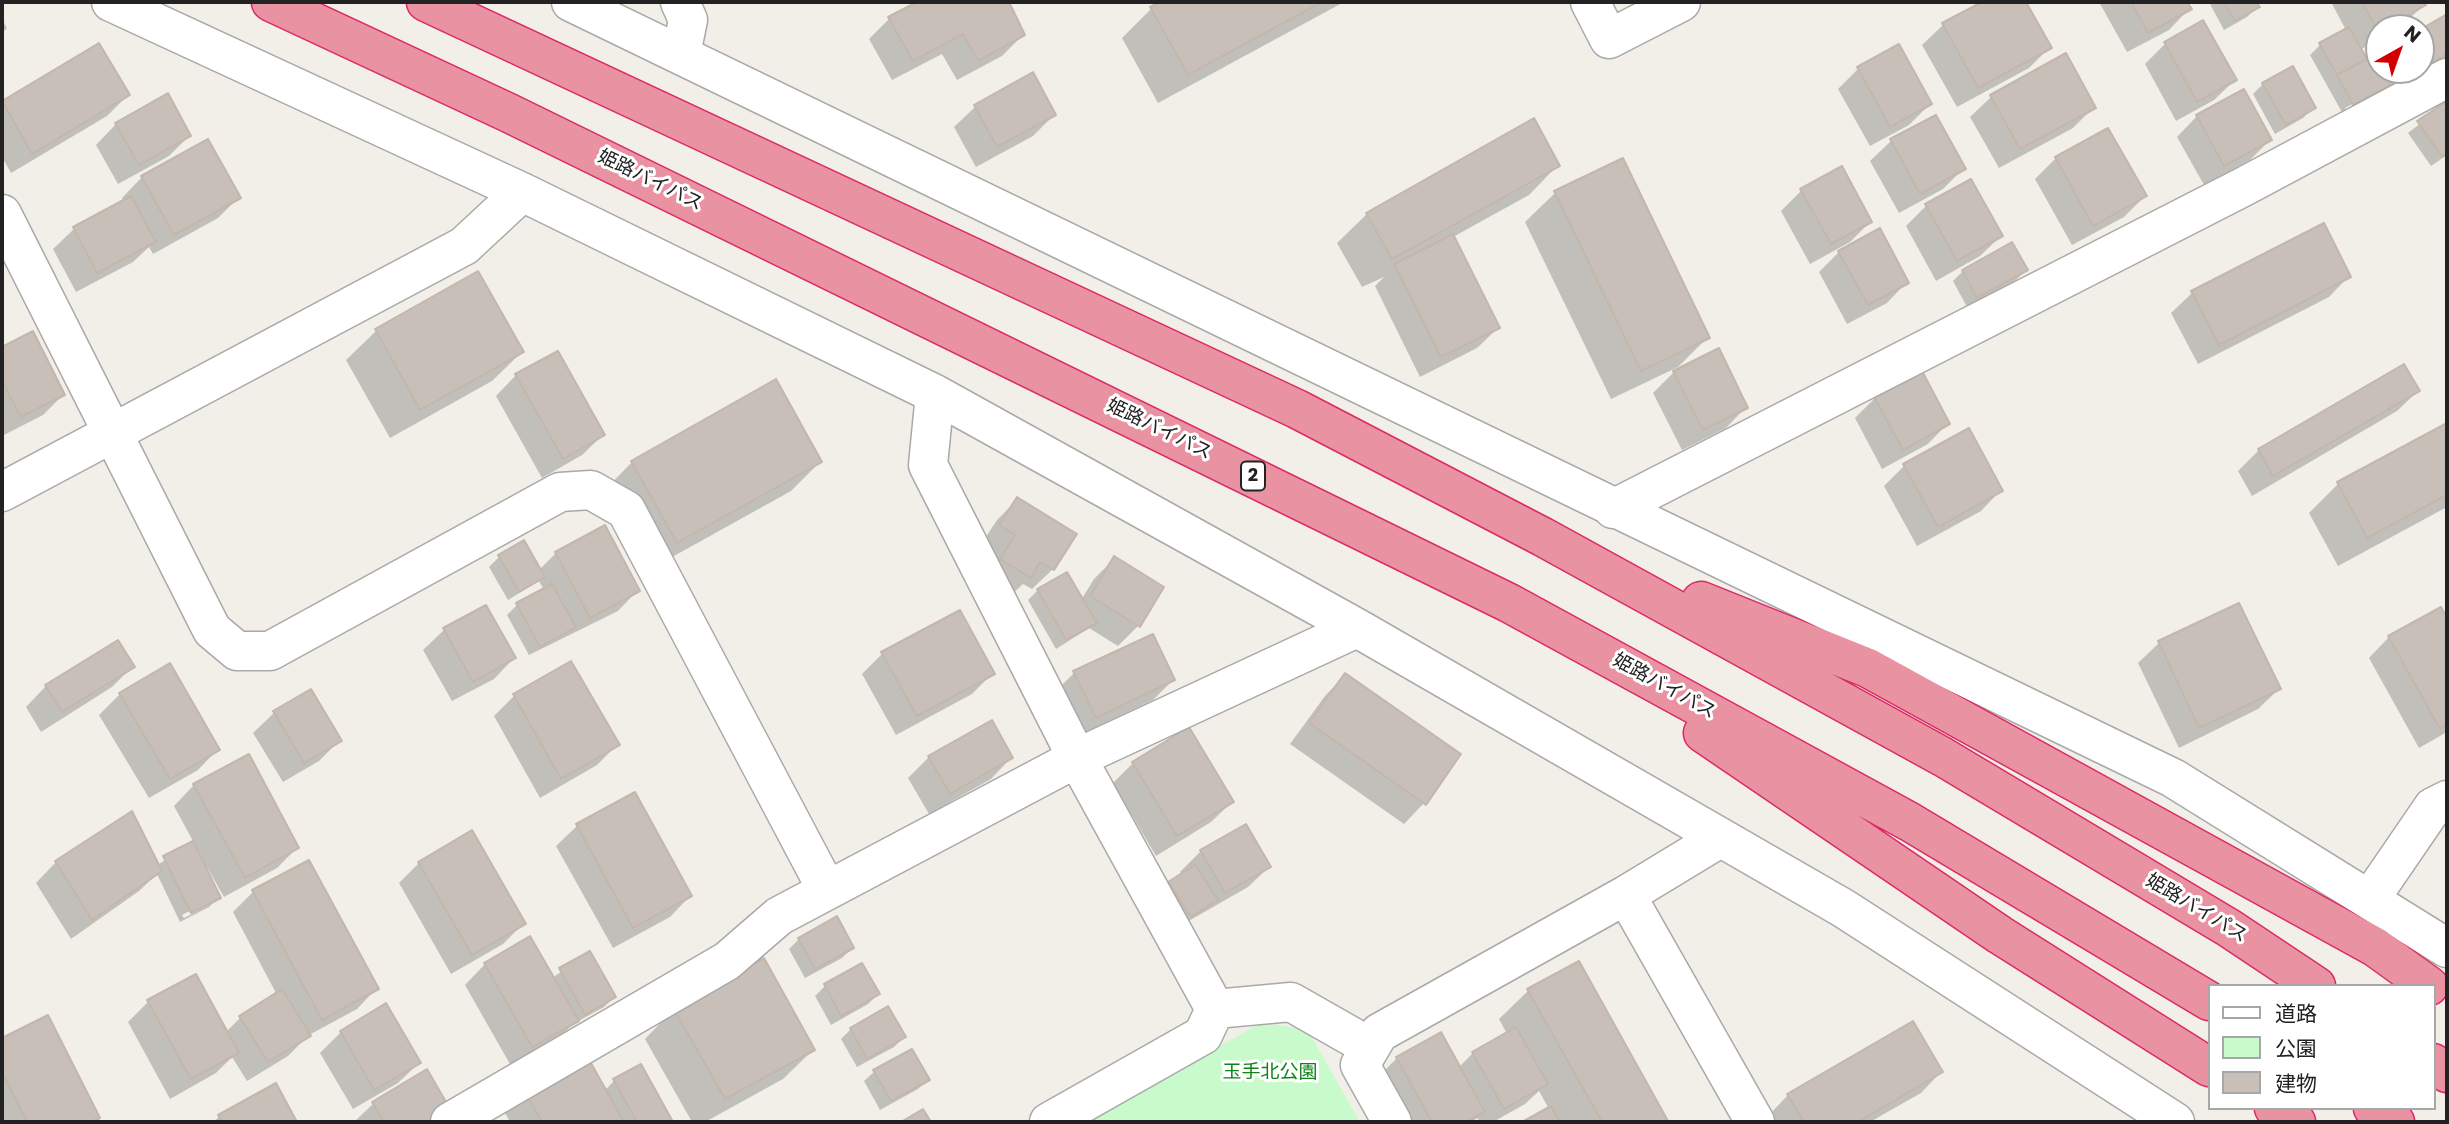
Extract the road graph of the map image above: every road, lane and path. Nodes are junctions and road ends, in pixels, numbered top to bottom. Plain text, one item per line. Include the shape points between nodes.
1 (111, 2) edge
2 (271, 2) edge
3 (426, 2) edge
4 (571, 2) edge
5 (680, 2) edge
6 (1590, 2) edge
7 (1681, 2) edge
8 (681, 54) junction
9 (2447, 78) edge
10 (522, 192) junction
11 (2, 214) edge
12 (935, 394) junction
13 (111, 434) junction
14 (2, 492) edge
15 (1613, 509) junction
16 (1543, 537) junction
17 (1510, 603) junction
18 (1357, 628) junction
19 (1077, 758) junction
20 (2447, 800) edge
21 (1720, 838) junction
22 (827, 890) junction
23 (1626, 895) junction
24 (2370, 899) junction
25 (2447, 947) edge
26 (2313, 984) edge
27 (2427, 984) edge
28 (2208, 1000) edge
29 (1215, 1009) junction
30 (1370, 1047) junction
31 (2208, 1066) edge
32 (2277, 1110) edge
33 (2376, 1110) edge
34 (450, 1122) edge
35 (1049, 1122) edge
36 (1392, 1122) edge
37 (1755, 1122) edge
38 (2175, 1122) edge
39 (2296, 1122) edge
40 (2395, 1122) edge

1 - 10 street
2 - 17 highway, 姫路バイパス / 2 via 522,119
3 - 16 highway, 姫路バイパス via 1297,409
4 - 8 street
5 - 8 street via 688,20
6 - 7 street via 1609,39
8 - 15 street
9 - 15 street
10 - 12 street
10 - 13 street via 464,246
11 - 13 street
12 - 18 street
12 - 19 street via 928,465
13 - 14 street
13 - 22 street via 212,630 237,651 270,651 560,492 591,489 626,510
15 - 24 street via 2173,778
16 - 26 highway, 姫路バイパス via 1943,757 2229,928
16 - 27 highway via 1868,668 2375,947
17 - 28 highway, 姫路バイパス / 2 via 1910,822
17 - 31 highway via 2000,935
18 - 19 street
18 - 21 street
19 - 22 street
19 - 29 street
20 - 24 street via 2433,807
21 - 23 street
21 - 38 street via 1843,908
22 - 34 street via 779,916 727,961
23 - 30 street via 1378,1033
23 - 37 street
24 - 25 street
29 - 30 street via 1291,1002
29 - 35 street via 1203,1035
30 - 36 street via 1360,1065
32 - 39 highway
33 - 40 highway

